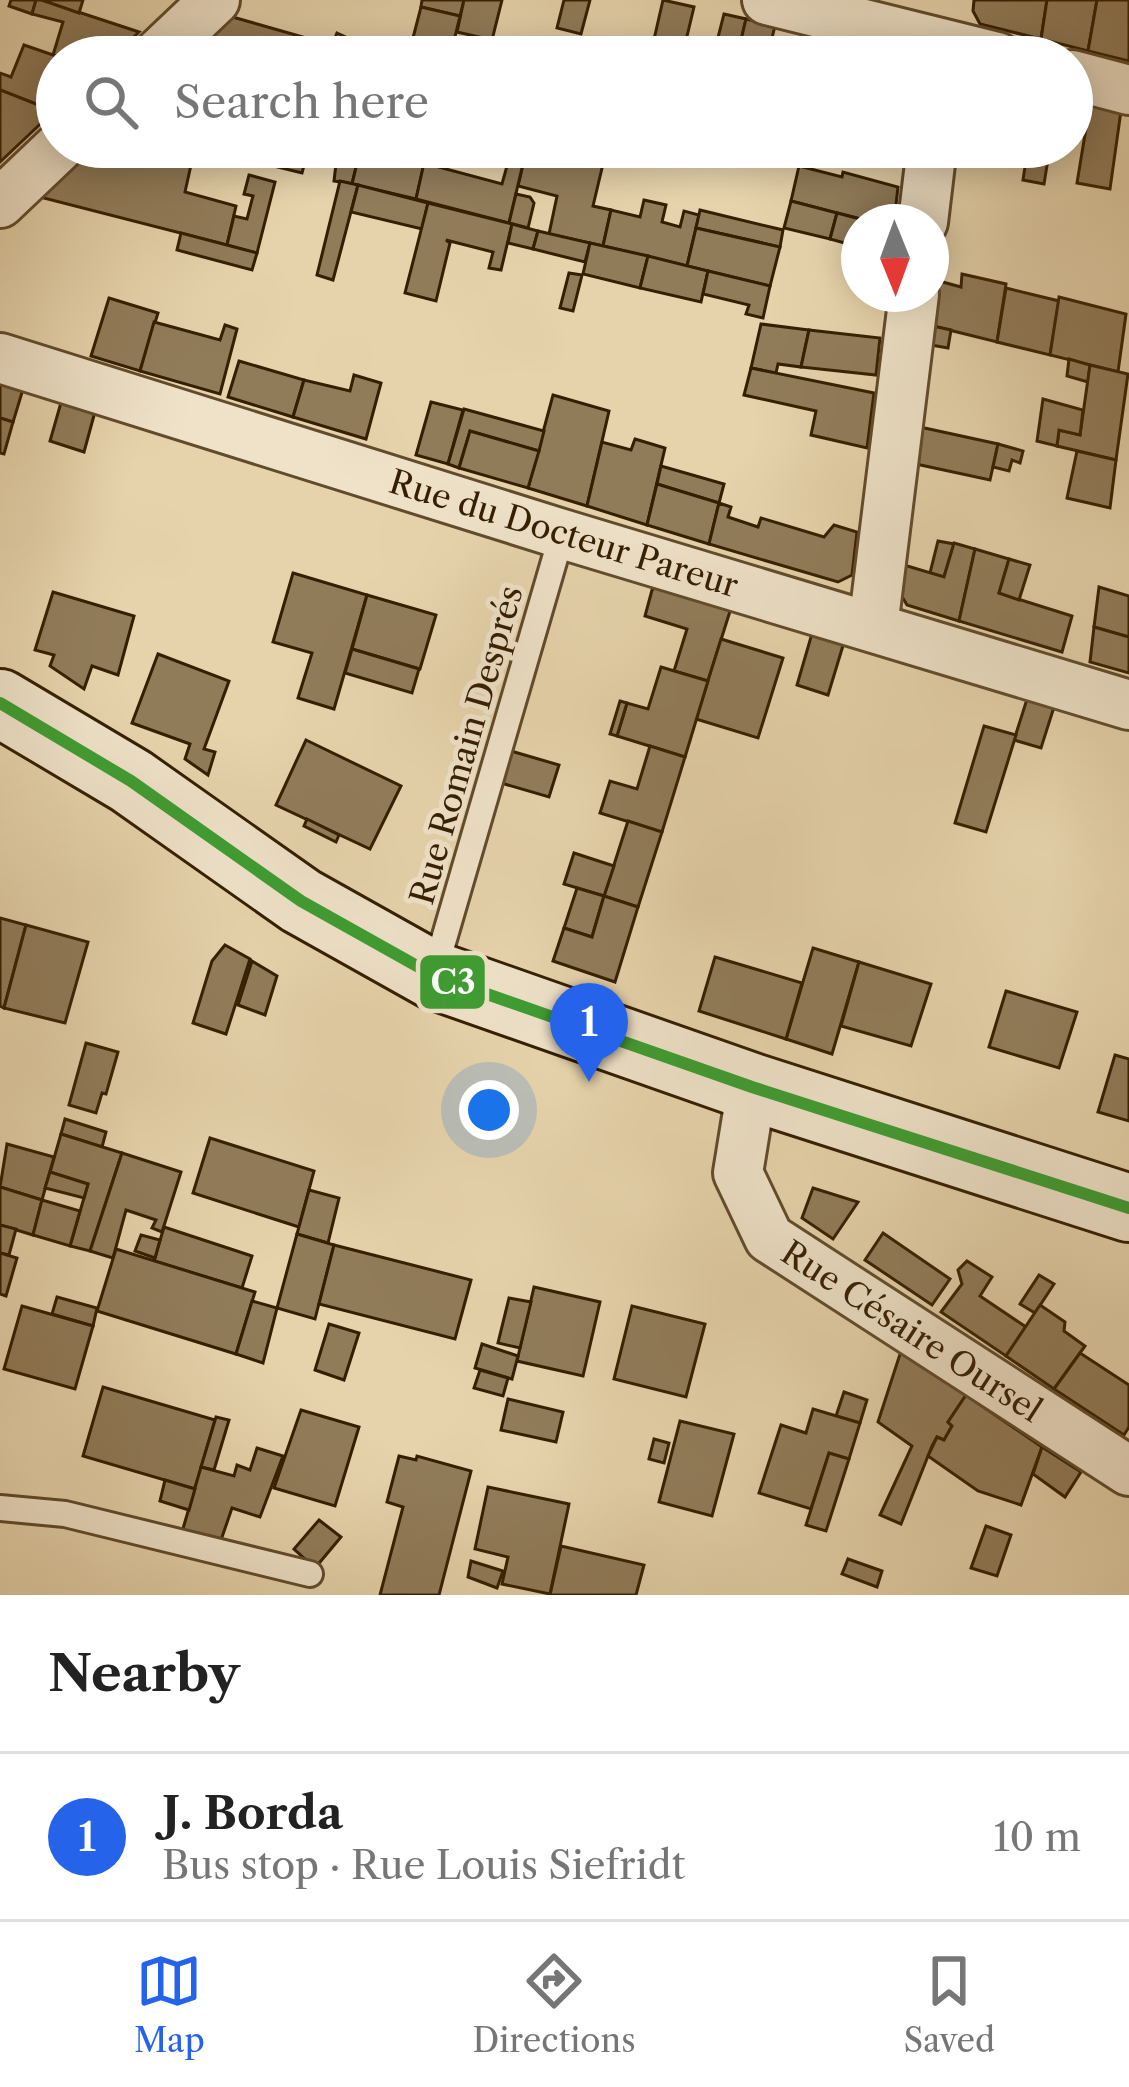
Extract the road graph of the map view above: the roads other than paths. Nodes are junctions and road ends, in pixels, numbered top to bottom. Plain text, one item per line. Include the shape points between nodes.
1 (215, 0) edge
2 (767, 0) edge
3 (946, 34) edge
4 (177, 36) edge
5 (1093, 81) edge
6 (1129, 90) edge
7 (37, 168) edge
8 (929, 168) edge
9 (0, 203) edge
10 (925, 204) edge
11 (912, 312) edge
12 (0, 358) edge
13 (562, 534) junction
14 (874, 627) junction
15 (0, 703) edge
16 (1129, 705) edge
17 (433, 975) junction
18 (752, 1087) junction
19 (1129, 1208) edge
20 (1129, 1472) edge
21 (0, 1508) edge
22 (310, 1574) dead end

1 - 4 street
2 - 3 street
5 - 6 street
7 - 9 street
8 - 10 street
11 - 14 street
12 - 13 street, Rue du Docteur Pareur
13 - 14 street, Rue du Docteur Pareur
13 - 17 lane, Rue Romain Després
14 - 16 street, Rue du Docteur Pareur
15 - 17 street via 131,781 301,901
17 - 18 street
18 - 19 street
18 - 20 street, Rue Césaire Oursel via 738,1173 770,1238
21 - 22 lane via 65,1514

